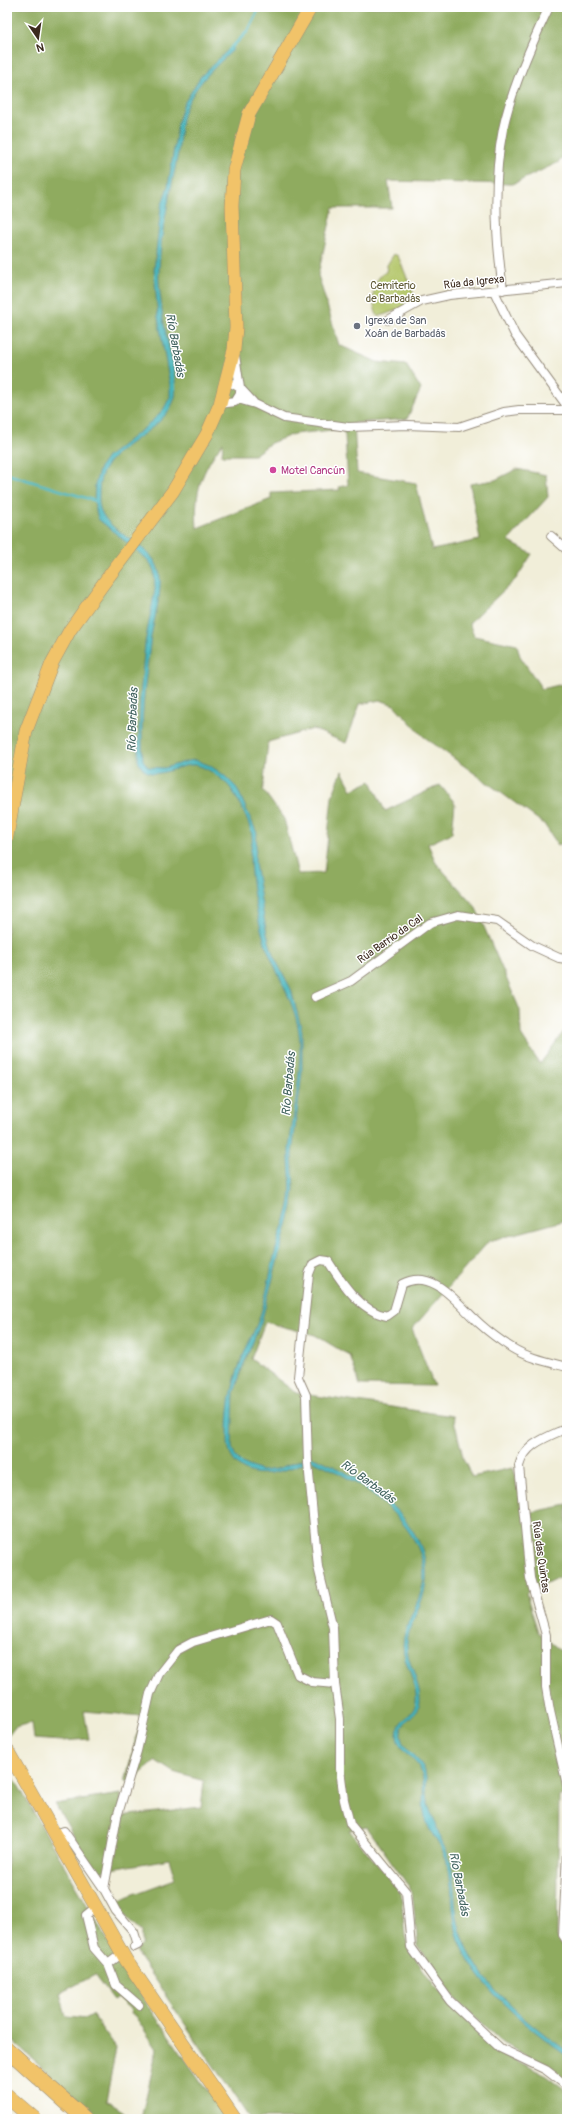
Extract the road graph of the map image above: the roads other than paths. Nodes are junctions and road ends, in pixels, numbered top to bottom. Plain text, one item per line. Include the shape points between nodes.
1 (311, 7) edge
2 (549, 7) edge
3 (567, 283) edge
4 (503, 290) junction
5 (494, 291) junction
6 (388, 320) dead end
7 (234, 350) junction
8 (226, 380) junction
9 (240, 388) junction
10 (238, 399) junction
11 (220, 404) junction
12 (255, 404) junction
13 (567, 406) edge
14 (567, 410) edge
15 (551, 536) dead end
16 (567, 550) edge
17 (7, 836) edge
18 (567, 959) edge
19 (315, 997) dead end
20 (567, 1367) edge
21 (567, 1428) edge
22 (335, 1684) junction
23 (7, 1750) edge
24 (567, 1785) edge
25 (55, 1834) junction
26 (567, 1852) edge
27 (104, 1889) junction
28 (566, 1892) edge
29 (96, 1907) junction
30 (567, 1941) edge
31 (134, 1947) dead end
32 (116, 1958) dead end
33 (108, 1964) junction
34 (139, 2005) dead end
35 (7, 2049) edge
36 (567, 2086) edge
37 (7, 2096) edge
38 (34, 2119) edge
39 (84, 2119) edge
40 (235, 2119) edge

1 - 7 main road via 249,114 234,170
2 - 4 street via 511,104 501,142 498,197
3 - 4 street, Rúa da Igrexa
4 - 5 street, Rúa da Igrexa
5 - 6 street, Rúa da Igrexa via 477,291 422,301
5 - 13 street via 515,335
7 - 8 main road
7 - 9 street
8 - 9 street
8 - 11 main road
9 - 10 street
9 - 12 street
10 - 11 street via 235,402
10 - 12 street
11 - 17 main road via 173,491 70,630 52,663 26,731
12 - 14 street via 284,418 348,427 459,427 504,412
15 - 16 street
18 - 19 street, Rúa Barrio da Cal via 533,946 497,920 458,915 430,924 351,981
20 - 22 street via 513,1349 496,1337 443,1288 421,1278 402,1284 394,1311 388,1316 376,1314 361,1303 341,1281 328,1261 321,1260 313,1264 309,1274 298,1377 306,1395 308,1463 318,1567 333,1628
21 - 24 street, Rúa das Quintas via 528,1448 519,1466 530,1578 546,1635 546,1687
22 - 27 street via 312,1682 298,1675 277,1623 271,1619 193,1642 178,1650 159,1674 150,1694 137,1751 117,1816
22 - 36 street via 340,1719 340,1769 350,1824 406,1892 411,1947 450,2001 500,2048 546,2070
23 - 25 main road
25 - 27 street via 64,1832
25 - 29 main road
26 - 28 street
27 - 31 street via 116,1911 134,1932 138,1945
28 - 30 street via 564,1935
29 - 33 street via 86,1915 94,1948
29 - 40 main road via 126,1960
32 - 33 street
33 - 34 street via 116,1985
35 - 39 highway
37 - 38 highway

